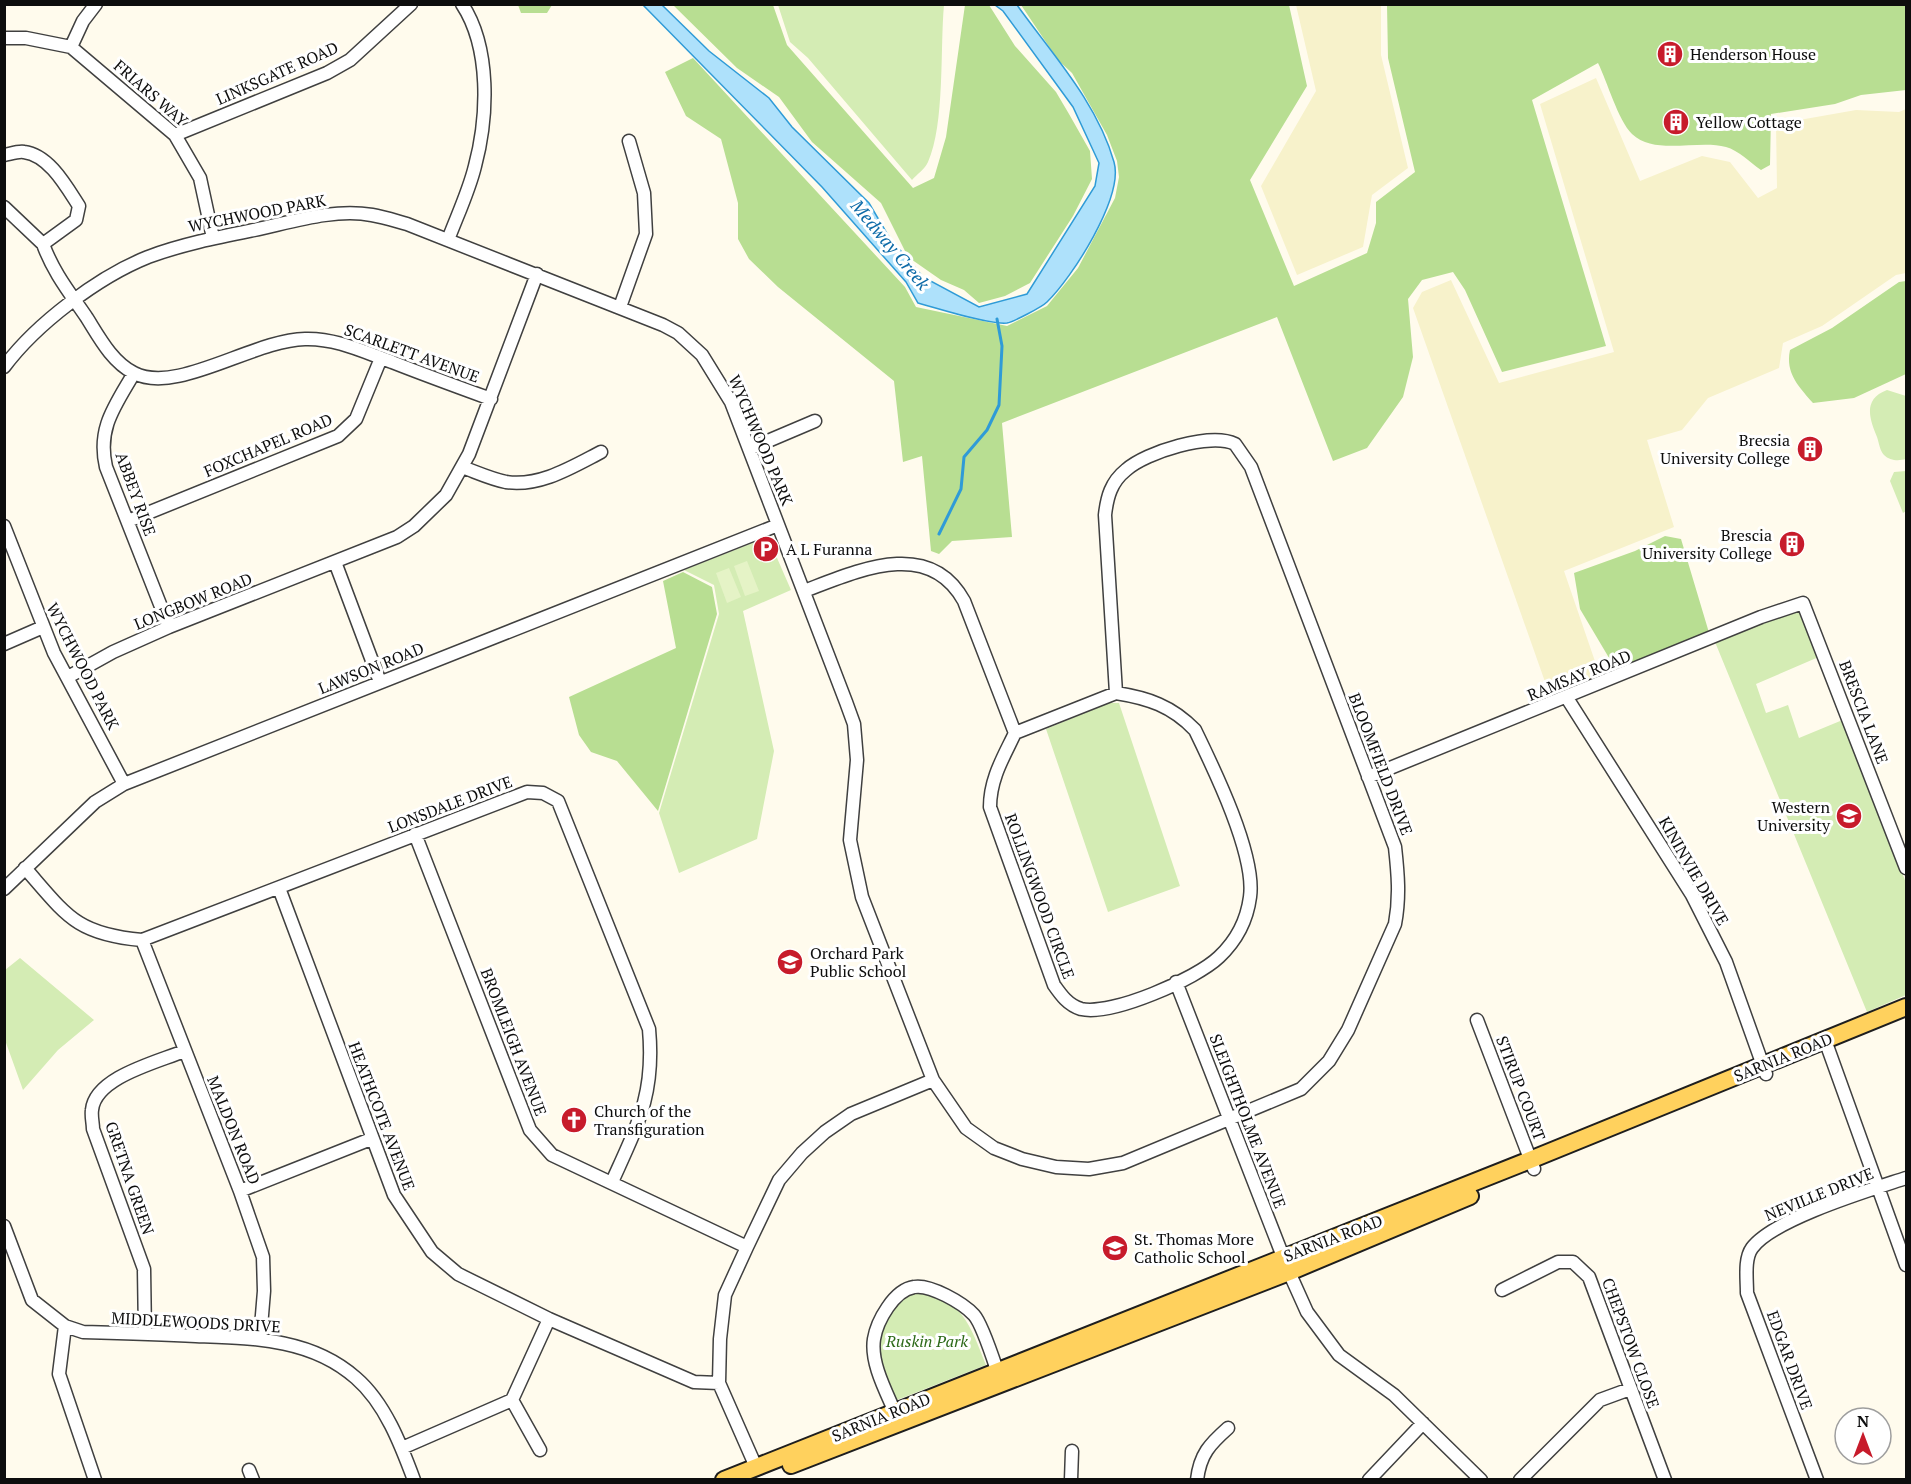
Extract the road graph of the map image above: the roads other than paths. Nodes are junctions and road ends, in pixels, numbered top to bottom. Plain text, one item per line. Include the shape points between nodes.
1 (96, 4) edge
2 (411, 4) edge
3 (462, 4) edge
4 (4, 38) edge
5 (71, 47) junction
6 (175, 135) junction
7 (629, 141) dead end
8 (4, 155) edge
9 (4, 207) edge
10 (213, 238) junction
11 (448, 240) junction
12 (43, 244) junction
13 (537, 274) junction
14 (75, 301) junction
15 (620, 307) junction
16 (381, 358) junction
17 (4, 367) edge
18 (134, 373) junction
19 (491, 399) junction
20 (815, 421) dead end
21 (749, 449) junction
22 (601, 452) dead end
23 (462, 466) junction
24 (128, 521) junction
25 (778, 525) junction
26 (4, 526) edge
27 (335, 562) junction
28 (804, 591) junction
29 (1803, 603) joint
30 (42, 627) junction
31 (170, 627) junction
32 (4, 644) edge
33 (68, 677) junction
34 (380, 682) junction
35 (1116, 693) junction
36 (1568, 698) junction
37 (1015, 733) junction
38 (1368, 777) junction
39 (124, 784) junction
40 (415, 834) junction
41 (25, 868) junction
42 (1906, 868) edge
43 (279, 888) junction
44 (4, 889) edge
45 (142, 940) junction
46 (1176, 982) junction
47 (1906, 1006) edge
48 (1906, 1017) edge
49 (1477, 1020) dead end
50 (1826, 1044) junction
51 (184, 1051) junction
52 (1765, 1069) junction
53 (933, 1080) junction
54 (1230, 1119) junction
55 (371, 1139) junction
56 (1532, 1165) junction
57 (1906, 1178) edge
58 (612, 1182) junction
59 (1878, 1188) junction
60 (240, 1191) junction
61 (4, 1226) edge
62 (747, 1247) junction
63 (1750, 1250) joint
64 (1286, 1265) junction
65 (1906, 1265) edge
66 (1502, 1290) dead end
67 (549, 1319) junction
68 (65, 1326) junction
69 (145, 1334) junction
70 (260, 1339) junction
71 (1000, 1376) junction
72 (719, 1383) junction
73 (1630, 1389) junction
74 (512, 1400) junction
75 (897, 1417) junction
76 (1424, 1423) junction
77 (1228, 1428) dead end
78 (402, 1448) junction
79 (540, 1450) dead end
80 (1072, 1451) dead end
81 (754, 1473) edge
82 (95, 1479) edge
83 (414, 1479) edge
84 (724, 1479) edge
85 (1071, 1479) edge
86 (1197, 1479) edge
87 (1369, 1479) edge
88 (1481, 1479) edge
89 (1520, 1479) edge
90 (1665, 1479) edge
91 (1817, 1479) edge

1 - 5 street
2 - 6 street, LINKSGATE ROAD via 350,60 327,73
3 - 11 street via 481,49 484,89 475,169
4 - 5 street, FRIARS WAY
5 - 6 street, FRIARS WAY
6 - 10 street, FRIARS WAY via 200,178
7 - 15 street via 644,193 646,234
8 - 12 street via 24,152 41,159 79,206 76,220
9 - 12 street
10 - 11 street, WYCHWOOD PARK via 318,216 371,214
10 - 14 street, WYCHWOOD PARK via 146,258
11 - 13 street, WYCHWOOD PARK
12 - 14 street via 57,277
13 - 15 street, WYCHWOOD PARK
13 - 19 street, LONGBOW ROAD
14 - 17 street, WYCHWOOD PARK via 44,323
14 - 18 street via 99,339
15 - 21 street, WYCHWOOD PARK via 678,333 702,355 730,402
16 - 18 street, SCARLETT AVENUE via 335,341 305,339 258,347 170,378 154,379
16 - 19 street, SCARLETT AVENUE
16 - 24 street, FOXCHAPEL ROAD via 356,419 338,436
18 - 24 street, ABBEY RISE via 103,433 106,467
19 - 23 street, LONGBOW ROAD
20 - 21 street
21 - 25 street, WYCHWOOD PARK
22 - 23 street via 565,471 532,482 503,482
23 - 27 street, LONGBOW ROAD via 446,495 414,526
24 - 31 street, ABBEY RISE
25 - 28 street, WYCHWOOD PARK
25 - 34 street, LAWSON ROAD
26 - 30 street, WYCHWOOD PARK
27 - 31 street, LONGBOW ROAD
27 - 34 street
28 - 37 street via 882,566 922,564 942,575 964,601
28 - 53 street, WYCHWOOD PARK via 854,724 857,760 850,840 856,875
29 - 36 street, RAMSAY ROAD
29 - 42 street, BRESCIA LANE
30 - 32 street
30 - 33 street, WYCHWOOD PARK
31 - 33 street, LONGBOW ROAD via 112,652
33 - 39 street, WYCHWOOD PARK
34 - 39 street, LAWSON ROAD
35 - 37 street
35 - 38 street, BLOOMFIELD DRIVE via 1107,498 1114,482 1138,461 1194,442 1226,439 1236,444 1251,467
35 - 46 street, ROLLINGWOOD CIRCLE via 1161,704 1195,730 1247,863 1250,894 1242,925 1217,958
36 - 38 street, RAMSAY ROAD
36 - 52 street, KININVIE DRIVE via 1692,895 1726,962
37 - 46 street, ROLLINGWOOD CIRCLE via 992,780 990,807 1054,985 1064,1000 1096,1010 1116,1007
38 - 54 street, BLOOMFIELD DRIVE via 1395,847 1400,890 1395,924 1348,1030 1329,1061 1300,1089
39 - 41 street, LAWSON ROAD via 95,802
40 - 43 street, LONSDALE DRIVE
40 - 58 street, BROMLEIGH AVENUE via 530,1130 552,1155
40 - 58 street, LONSDALE DRIVE via 527,792 543,793 558,801 649,1029 652,1060 647,1097
41 - 44 street, LAWSON ROAD
41 - 45 street, LONSDALE DRIVE via 81,926 114,938
43 - 45 street, LONSDALE DRIVE
43 - 55 street, HEATHCOTE AVENUE
45 - 51 street, MALDON ROAD
46 - 54 street, SLEIGHTHOLME AVENUE
47 - 50 main road, SARNIA ROAD
48 - 50 main road, SARNIA ROAD
49 - 56 street, STIRUP COURT
50 - 52 main road, SARNIA ROAD
50 - 59 street
51 - 60 street, MALDON ROAD
51 - 69 street, GRETNA GREEN via 115,1079 100,1091 92,1109 93,1130 144,1269
52 - 56 main road, SARNIA ROAD
53 - 54 street, BLOOMFIELD DRIVE via 966,1128 994,1148 1056,1167 1089,1169 1123,1163
53 - 62 street via 851,1114 825,1132 779,1180
54 - 64 street, SLEIGHTHOLME AVENUE
55 - 60 street
55 - 67 street, HEATHCOTE AVENUE via 394,1195 432,1252 458,1274
56 - 64 main road, SARNIA ROAD
57 - 59 street, NEVILLE DRIVE
58 - 62 street, BROMLEIGH AVENUE
59 - 63 street, NEVILLE DRIVE via 1784,1224 1764,1235
59 - 65 street
60 - 70 street, MALDON ROAD via 263,1257
61 - 68 street, MIDDLEWOODS DRIVE via 32,1300
62 - 72 street via 725,1295
63 - 91 street, EDGAR DRIVE via 1747,1293
64 - 71 main road, SARNIA ROAD
64 - 76 street, SLEIGHTHOLME AVENUE via 1307,1312 1339,1355 1394,1395
66 - 73 street, CHEPSTOW CLOSE via 1558,1262 1573,1262 1589,1278
67 - 72 street, HEATHCOTE AVENUE via 694,1382
67 - 74 street
68 - 69 street, MIDDLEWOODS DRIVE via 82,1332
68 - 82 street via 59,1374
69 - 70 street, MIDDLEWOODS DRIVE
70 - 78 street, MIDDLEWOODS DRIVE via 299,1346 329,1359 356,1378 379,1405
71 - 75 main road, SARNIA ROAD
71 - 75 street via 975,1316 945,1294 915,1286 903,1291 887,1307 874,1339 875,1362
72 - 81 street
73 - 89 street via 1600,1400
73 - 90 street, CHEPSTOW CLOSE
74 - 78 street
74 - 79 street
75 - 81 main road, SARNIA ROAD
76 - 87 street
76 - 88 street, SLEIGHTHOLME AVENUE
77 - 86 street via 1208,1445 1199,1461
78 - 83 street, MIDDLEWOODS DRIVE
80 - 85 street
81 - 84 main road, SARNIA ROAD

